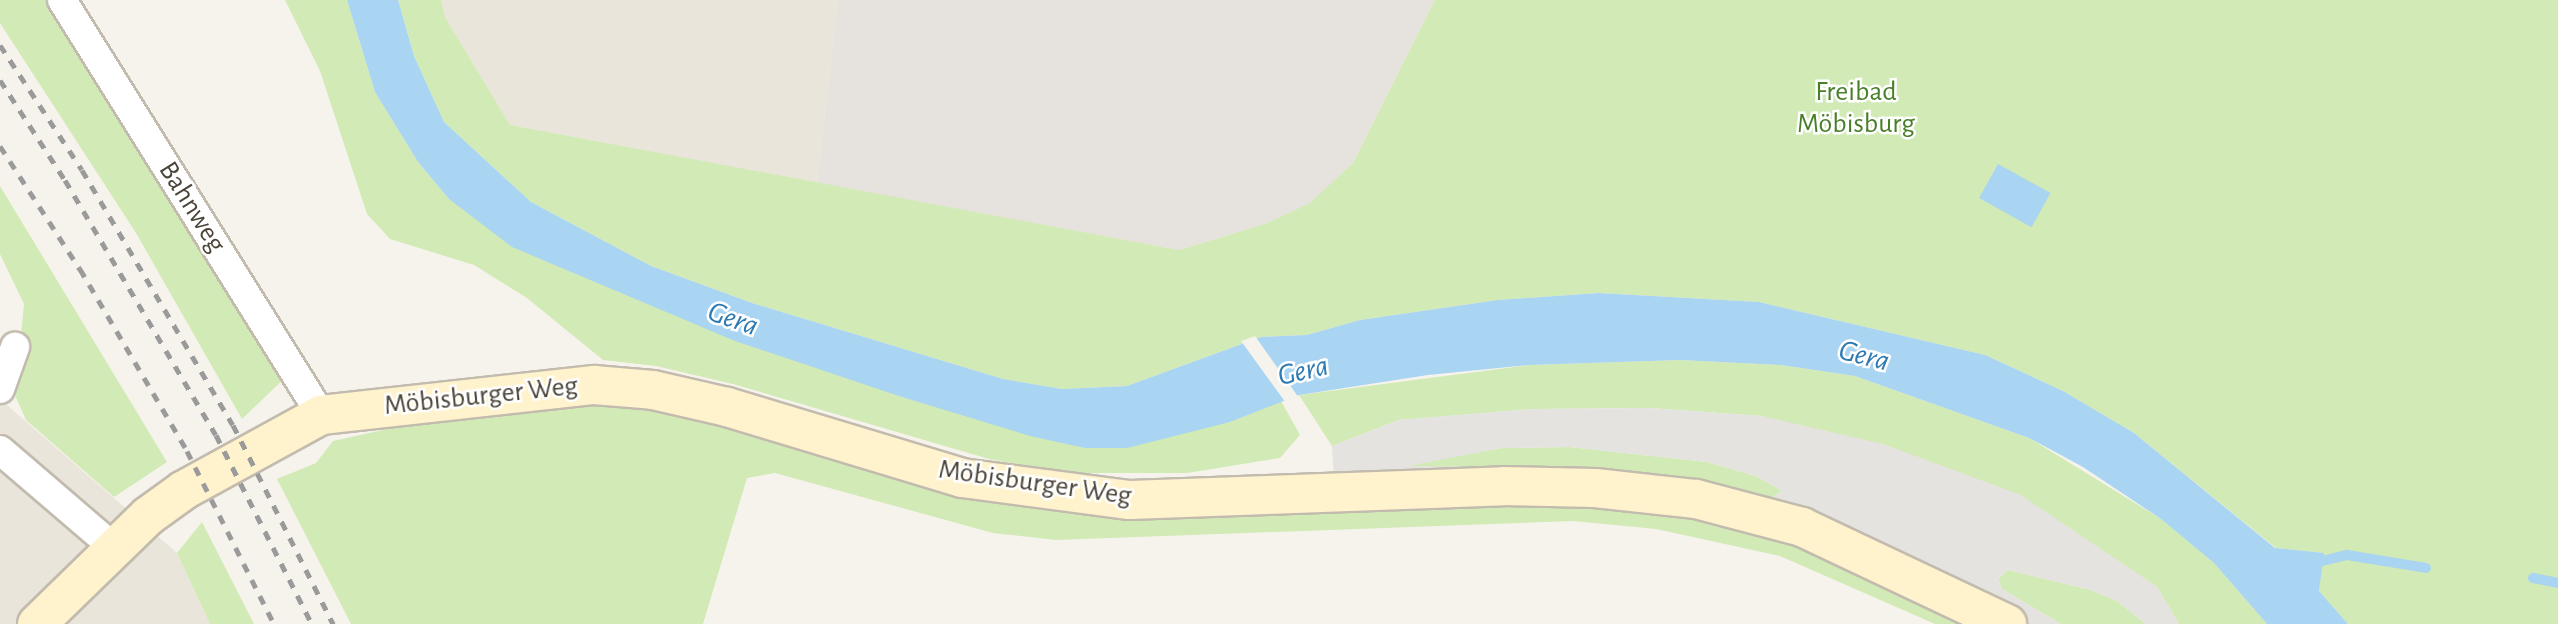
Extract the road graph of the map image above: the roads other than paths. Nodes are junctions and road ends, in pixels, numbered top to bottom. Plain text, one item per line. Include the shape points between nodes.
1 (62, 0) edge
2 (15, 347) dead end
3 (0, 389) edge
4 (321, 415) junction
5 (0, 450) edge
6 (112, 546) junction
7 (37, 624) edge
8 (2007, 624) edge

1 - 4 street, Bahnweg
2 - 3 street
4 - 6 street, Möbisburger Weg via 184,490
4 - 8 street, Möbisburger Weg via 594,385 653,390 727,407 962,478 1130,500 1504,486 1595,488 1696,499 1802,527
5 - 6 street
6 - 7 street, Möbisburger Weg

